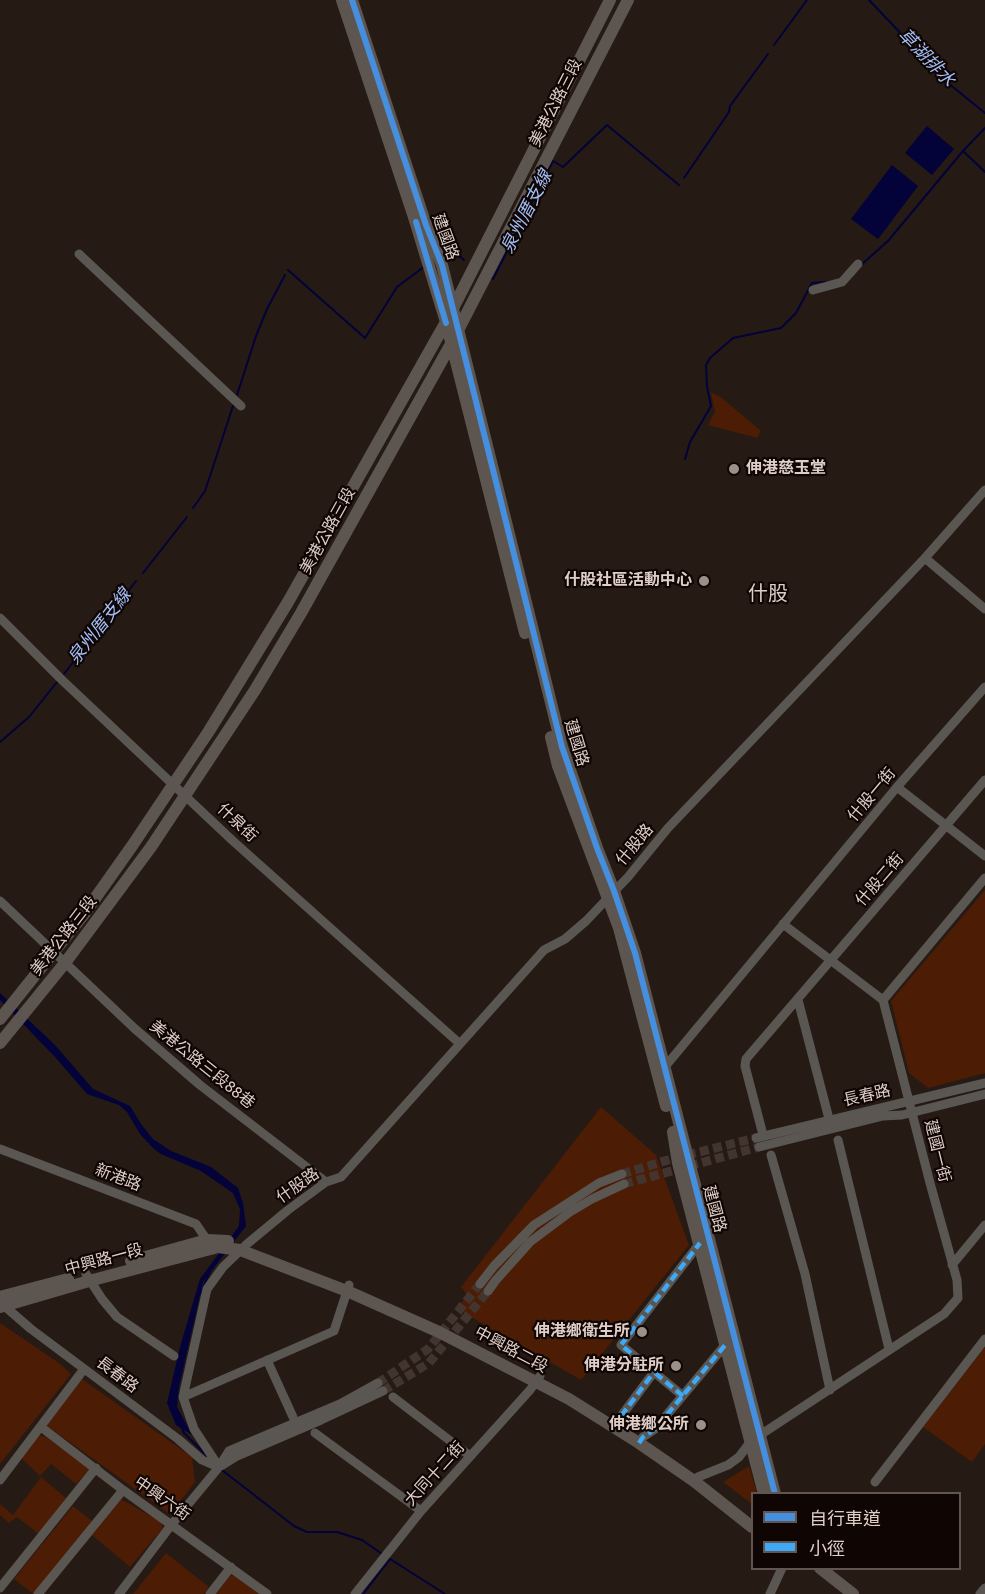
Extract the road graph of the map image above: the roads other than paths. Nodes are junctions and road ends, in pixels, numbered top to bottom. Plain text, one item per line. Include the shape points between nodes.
1 (342, 0) edge
2 (352, 0) edge
3 (610, 0) edge
4 (628, 0) edge
5 (79, 254) dead end
6 (858, 264) dead end
7 (813, 290) dead end
8 (452, 309) junction
9 (446, 322) junction
10 (458, 331) junction
11 (451, 344) junction
12 (241, 406) dead end
13 (985, 490) edge
14 (925, 558) junction
15 (516, 582) junction
16 (985, 609) edge
17 (0, 618) edge
18 (985, 687) edge
19 (985, 780) edge
20 (174, 784) junction
21 (897, 788) junction
22 (186, 795) junction
23 (945, 826) junction
24 (985, 856) edge
25 (985, 878) edge
26 (610, 895) junction
27 (0, 901) edge
28 (783, 924) junction
29 (53, 952) junction
30 (831, 960) junction
31 (65, 963) junction
32 (798, 1000) junction
33 (883, 1000) junction
34 (7, 1011) edge
35 (0, 1043) edge
36 (459, 1043) junction
37 (664, 1068) junction
38 (985, 1083) edge
39 (985, 1094) edge
40 (909, 1101) junction
41 (912, 1111) junction
42 (828, 1115) dead end
43 (759, 1139) junction
44 (838, 1140) dead end
45 (0, 1149) edge
46 (771, 1155) dead end
47 (622, 1174) tunnel mouth
48 (326, 1182) junction
49 (624, 1184) tunnel mouth
50 (985, 1225) edge
51 (207, 1240) junction
52 (700, 1243) junction
53 (231, 1245) junction
54 (952, 1265) junction
55 (88, 1277) junction
56 (480, 1284) tunnel mouth
57 (348, 1288) junction
58 (488, 1291) tunnel mouth
59 (1, 1303) edge
60 (985, 1340) edge
61 (726, 1344) junction
62 (889, 1349) junction
63 (174, 1356) dead end
64 (267, 1360) junction
65 (84, 1369) junction
66 (654, 1372) junction
67 (538, 1379) junction
68 (381, 1387) tunnel mouth
69 (830, 1390) junction
70 (683, 1395) junction
71 (183, 1397) junction
72 (393, 1397) dead end
73 (293, 1417) dead end
74 (615, 1424) junction
75 (41, 1427) junction
76 (315, 1433) dead end
77 (755, 1439) junction
78 (641, 1440) junction
79 (470, 1456) junction
80 (96, 1468) junction
81 (216, 1468) junction
82 (696, 1479) junction
83 (0, 1480) edge
84 (875, 1482) dead end
85 (123, 1490) junction
86 (764, 1492) edge
87 (774, 1492) edge
88 (421, 1511) junction
89 (751, 1516) edge
90 (172, 1524) junction
91 (751, 1525) edge
92 (231, 1567) junction
93 (782, 1570) edge
94 (809, 1570) edge
95 (821, 1570) edge
96 (0, 1588) edge
97 (985, 1588) edge
98 (38, 1594) edge
99 (119, 1594) edge
100 (210, 1594) edge
101 (267, 1594) edge
102 (354, 1594) edge
103 (770, 1594) edge
104 (841, 1594) edge
105 (853, 1594) edge
106 (980, 1594) edge

1 - 9 main road, 建國路
2 - 8 main road, 建國路 via 442,265
3 - 8 main road, 美港公路三段
4 - 10 main road, 美港公路三段
5 - 12 street
6 - 7 street via 842,282
8 - 9 main road, 美港公路三段
8 - 10 main road, 建國路
9 - 11 main road, 建國路
9 - 20 main road, 美港公路三段 via 288,602
10 - 11 main road, 美港公路三段
10 - 15 main road, 建國路
11 - 15 main road, 建國路
11 - 22 main road, 美港公路三段 via 301,613
13 - 14 street, 什股路
14 - 16 street
14 - 26 street, 什股路 via 668,828
15 - 26 main road, 建國路 via 558,766
17 - 20 street, 什泉街
18 - 21 street, 什股一街
19 - 23 street, 什股二街
20 - 22 street, 什泉街
20 - 29 main road, 美港公路三段
21 - 23 street
21 - 28 street, 什股一街
22 - 31 main road, 美港公路三段
22 - 36 street, 什泉街
23 - 24 street
23 - 30 street, 什股二街
25 - 33 street
26 - 36 street, 什股路 via 565,939 544,950
26 - 37 main road, 建國路 via 635,953
26 - 52 main road, 建國路
27 - 29 street, 美港公路三段88巷
28 - 30 street
28 - 37 street
29 - 31 street, 美港公路三段88巷
29 - 34 main road, 美港公路三段
30 - 32 street, 什股二街
30 - 33 street
31 - 35 main road, 美港公路三段
31 - 48 street, 美港公路三段88巷 via 200,1085
32 - 42 street
32 - 43 street, 什股二街 via 746,1059
33 - 40 street, 建國一街
36 - 48 street, 什股路 via 341,1176
37 - 77 main road, 建國路
38 - 40 street, 長春路
39 - 41 street, 長春路
40 - 41 street, 建國一街
40 - 43 street, 長春路
41 - 43 street, 長春路
41 - 54 street, 建國一街
44 - 62 street
45 - 51 street, 新港路 via 196,1224
46 - 69 street via 805,1274
47 - 56 street via 599,1183 534,1225
48 - 53 street, 什股路
49 - 58 street via 570,1212 530,1242
50 - 54 street
51 - 53 main road, 中興路二段
51 - 55 main road, 中興路一段
52 - 61 main road, 建國路
52 - 66 street via 621,1345
53 - 55 main road, 中興路一段
53 - 57 main road, 中興路二段
53 - 71 street, 什股路 via 207,1289
54 - 62 street, 建國一街 via 958,1298 944,1314
55 - 59 main road, 中興路一段
55 - 63 street via 117,1317
57 - 64 street via 333,1330
57 - 67 main road, 中興路二段
59 - 65 street, 長春路
60 - 84 street
61 - 70 street
61 - 77 main road, 建國路
62 - 69 street, 建國一街
64 - 71 street
64 - 73 street
65 - 75 street
65 - 81 street, 長春路
66 - 70 street
66 - 74 street
67 - 74 main road, 中興路二段
67 - 79 street, 大同十二街
68 - 81 street via 321,1420
69 - 77 street, 建國一街
70 - 78 street
71 - 81 street via 194,1429
72 - 79 street
74 - 78 main road, 中興路二段
75 - 80 street, 中興六街
75 - 83 street
76 - 88 street
77 - 82 street, 建國一街 via 728,1465
77 - 86 main road, 建國路
77 - 87 main road, 建國路
78 - 82 main road, 中興路二段
79 - 88 street, 大同十二街
80 - 85 street, 中興六街
80 - 96 street
81 - 90 street
82 - 89 main road, 中興路二段
82 - 91 main road, 中興路二段
85 - 90 street, 中興六街
85 - 98 street
88 - 102 street, 大同十二街
90 - 92 street, 中興六街
90 - 99 street
92 - 100 street
92 - 101 street, 中興六街
93 - 103 street
94 - 104 main road
95 - 105 main road
97 - 106 street

